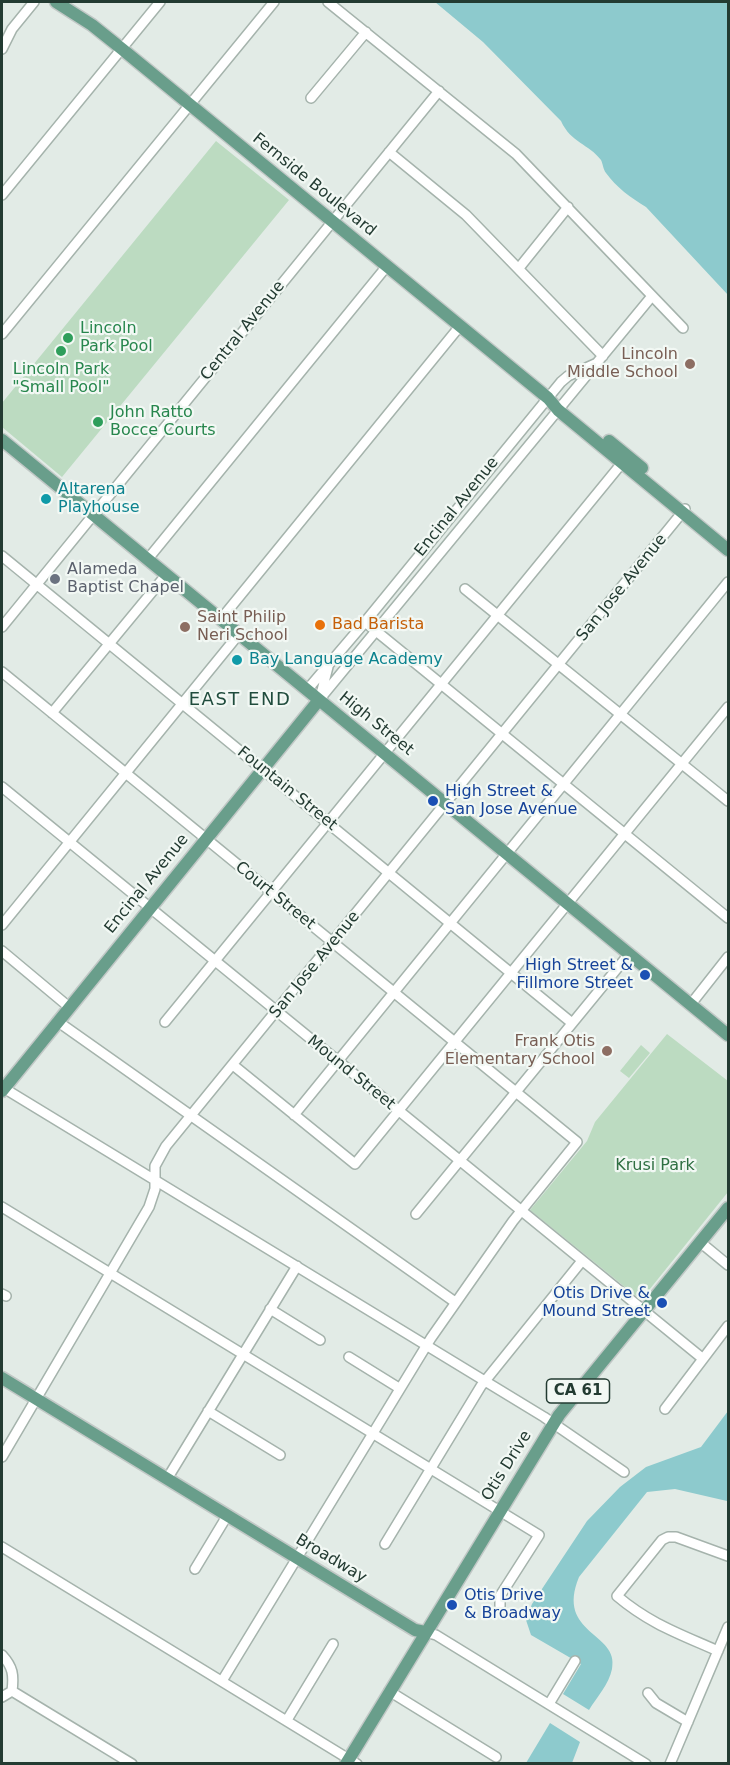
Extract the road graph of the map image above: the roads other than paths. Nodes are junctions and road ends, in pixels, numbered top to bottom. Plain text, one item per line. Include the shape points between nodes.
1 (34, 2) edge
2 (56, 2) edge
3 (160, 2) edge
4 (274, 2) edge
5 (328, 2) edge
6 (12, 29) junction
7 (366, 32) junction
8 (2, 36) edge
9 (2, 49) edge
10 (122, 49) junction
11 (439, 91) junction
12 (311, 98) dead end
13 (189, 103) junction
14 (389, 152) junction
15 (2, 195) edge
16 (568, 207) junction
17 (333, 221) junction
18 (387, 266) junction
19 (519, 268) junction
20 (652, 296) junction
21 (460, 326) junction
22 (683, 328) dead end
23 (2, 334) edge
24 (600, 359) junction
25 (548, 398) junction
26 (561, 407) junction
27 (2, 440) edge
28 (622, 463) junction
29 (632, 471) junction
30 (661, 483) junction
31 (684, 510) junction
32 (92, 515) junction
33 (729, 543) edge
34 (729, 550) edge
35 (423, 551) junction
36 (2, 556) edge
37 (147, 560) junction
38 (435, 560) junction
39 (166, 575) junction
40 (729, 582) edge
41 (36, 584) junction
42 (465, 588) dead end
43 (499, 615) junction
44 (221, 619) junction
45 (365, 622) junction
46 (2, 627) edge
47 (377, 631) junction
48 (239, 634) junction
49 (109, 644) junction
50 (560, 664) junction
51 (328, 666) junction
52 (2, 672) edge
53 (442, 683) junction
54 (307, 690) junction
55 (320, 700) junction
56 (182, 703) junction
57 (729, 707) edge
58 (52, 713) junction
59 (621, 714) junction
60 (503, 734) junction
61 (385, 754) junction
62 (682, 764) junction
63 (263, 769) junction
64 (126, 773) junction
65 (564, 784) junction
66 (2, 787) edge
67 (729, 801) edge
68 (446, 803) junction
69 (329, 823) junction
70 (625, 833) junction
71 (206, 839) junction
72 (69, 842) junction
73 (507, 854) junction
74 (390, 873) junction
75 (272, 893) junction
76 (568, 904) junction
77 (149, 908) junction
78 (729, 918) edge
79 (451, 923) junction
80 (2, 925) edge
81 (333, 943) junction
82 (2, 951) edge
83 (630, 954) junction
84 (729, 957) edge
85 (215, 962) junction
86 (512, 973) junction
87 (394, 993) junction
88 (691, 1004) junction
89 (69, 1007) junction
90 (276, 1012) junction
91 (57, 1021) junction
92 (165, 1022) dead end
93 (572, 1023) junction
94 (729, 1035) edge
95 (455, 1042) junction
96 (337, 1062) junction
97 (233, 1065) junction
98 (2, 1089) edge
99 (516, 1091) junction
100 (398, 1112) junction
101 (294, 1115) junction
102 (192, 1116) junction
103 (460, 1162) junction
104 (154, 1180) junction
105 (2, 1207) edge
106 (729, 1208) edge
107 (520, 1212) junction
108 (416, 1214) dead end
109 (700, 1242) junction
110 (582, 1262) junction
111 (729, 1265) edge
112 (297, 1266) junction
113 (110, 1273) junction
114 (455, 1302) junction
115 (270, 1309) junction
116 (643, 1312) junction
117 (729, 1326) edge
118 (320, 1340) dead end
119 (427, 1345) junction
120 (243, 1353) junction
121 (350, 1358) dead end
122 (702, 1358) junction
123 (2, 1378) edge
124 (485, 1380) junction
125 (399, 1388) junction
126 (36, 1399) junction
127 (665, 1409) dead end
128 (208, 1411) junction
129 (554, 1423) junction
130 (373, 1432) junction
131 (280, 1455) dead end
132 (2, 1457) edge
133 (431, 1467) junction
134 (624, 1472) dead end
135 (167, 1479) junction
136 (500, 1510) junction
137 (227, 1516) junction
138 (385, 1544) dead end
139 (2, 1547) edge
140 (729, 1556) edge
141 (297, 1558) junction
142 (195, 1569) dead end
143 (500, 1606) dead end
144 (729, 1627) edge
145 (425, 1632) junction
146 (333, 1644) dead end
147 (718, 1651) junction
148 (2, 1656) edge
149 (575, 1661) dead end
150 (222, 1681) junction
151 (12, 1691) junction
152 (389, 1692) junction
153 (648, 1693) dead end
154 (2, 1697) edge
155 (549, 1704) junction
156 (287, 1720) junction
157 (688, 1722) junction
158 (496, 1757) dead end
159 (350, 1762) edge
160 (132, 1764) edge
161 (646, 1764) edge
162 (670, 1764) edge

1 - 6 street
2 - 10 main road, Fernside Boulevard
3 - 10 street
4 - 13 street
5 - 7 street
6 - 8 street
6 - 9 street
7 - 11 street
7 - 12 street
10 - 13 main road, Fernside Boulevard
10 - 15 street
11 - 14 street, Central Avenue
11 - 16 street via 516,154
13 - 17 main road, Fernside Boulevard
13 - 23 street
14 - 17 street, Central Avenue
14 - 19 street via 466,214
16 - 19 street
16 - 20 street
17 - 18 main road, Fernside Boulevard
17 - 32 street, Central Avenue
18 - 21 main road, Fernside Boulevard
18 - 37 street
19 - 24 street
20 - 22 street
20 - 24 street, Encinal Avenue
21 - 25 main road, Fernside Boulevard
21 - 44 street
24 - 25 street, Encinal Avenue via 568,376
24 - 26 street, Encinal Avenue
25 - 26 main road, Fernside Boulevard
25 - 35 street, Encinal Avenue
26 - 28 main road, Fernside Boulevard
26 - 30 main road, Fernside Boulevard
26 - 38 street, Encinal Avenue
27 - 32 main road, High Street
28 - 29 main road, Fernside Boulevard
28 - 43 street
29 - 30 main road
29 - 31 main road, Fernside Boulevard
30 - 31 main road, Fernside Boulevard
31 - 33 main road, Fernside Boulevard
31 - 34 main road, Fernside Boulevard
31 - 50 street, San Jose Avenue
32 - 37 main road, High Street
32 - 41 street, Central Avenue
35 - 38 street
35 - 45 street, Encinal Avenue
36 - 41 street, Fountain Street
37 - 39 main road, High Street
38 - 47 street, Encinal Avenue
39 - 44 main road, High Street
39 - 49 street
40 - 59 street
41 - 46 street, Central Avenue
41 - 49 street, Fountain Street
42 - 43 street
43 - 50 street
43 - 53 street
44 - 48 main road, High Street
45 - 47 street
45 - 51 street, Encinal Avenue
47 - 53 street
47 - 55 street, Encinal Avenue
48 - 54 main road, High Street
48 - 56 street
49 - 56 street, Fountain Street
49 - 58 street
50 - 59 street
50 - 60 street, San Jose Avenue
51 - 54 street, Encinal Avenue
51 - 55 street, Encinal Avenue
52 - 58 street, Court Street
53 - 60 street
53 - 61 street
54 - 55 main road, High Street
55 - 61 main road, High Street
55 - 63 main road, Encinal Avenue
56 - 63 street, Fountain Street
56 - 64 street
57 - 62 street
58 - 64 street, Court Street
59 - 62 street
59 - 65 street
60 - 65 street
60 - 68 street, San Jose Avenue
61 - 68 main road, High Street
61 - 69 street
62 - 67 street
62 - 70 street
63 - 69 street, Fountain Street
63 - 71 main road, Encinal Avenue
64 - 71 street, Court Street
64 - 72 street
65 - 70 street
65 - 73 street
66 - 72 street, Mound Street
68 - 73 main road, High Street
68 - 74 street, San Jose Avenue
69 - 74 street, Fountain Street
69 - 75 street
70 - 76 street
70 - 78 street
71 - 75 street, Court Street
71 - 77 main road, Encinal Avenue
72 - 77 street, Mound Street
72 - 80 street
73 - 76 main road, High Street
73 - 79 street
74 - 79 street, Fountain Street
74 - 81 street, San Jose Avenue
75 - 81 street, Court Street
75 - 85 street
76 - 83 main road, High Street
76 - 86 street
77 - 85 street, Mound Street
77 - 89 main road, Encinal Avenue
79 - 86 street, Fountain Street
79 - 87 street
81 - 87 street, Court Street
81 - 90 street, San Jose Avenue
82 - 89 street
83 - 88 main road, High Street
83 - 93 street
84 - 88 street
85 - 90 street, Mound Street
85 - 92 street
86 - 93 street, Fountain Street
86 - 95 street
87 - 95 street, Court Street
87 - 96 street
88 - 94 main road, High Street
89 - 91 main road, Encinal Avenue
90 - 96 street, Mound Street
90 - 97 street, San Jose Avenue
91 - 98 main road, Encinal Avenue
91 - 102 street
93 - 99 street
95 - 99 street, Court Street
95 - 100 street
96 - 100 street, Mound Street
96 - 101 street
97 - 101 street
97 - 102 street, San Jose Avenue
98 - 104 street
99 - 103 street
99 - 107 street, Court Street via 577,1142
100 - 101 street via 356,1164
100 - 103 street, Mound Street
102 - 104 street, San Jose Avenue via 159,1156
102 - 114 street
103 - 107 street, Mound Street
103 - 108 street
104 - 112 street
104 - 113 street, San Jose Avenue via 149,1207
105 - 113 street
106 - 109 main road, Otis Drive / CA 61
107 - 110 street, Mound Street
107 - 114 street
109 - 111 street
109 - 116 main road, Otis Drive / CA 61
110 - 116 street, Mound Street
110 - 124 street
112 - 115 street
112 - 119 street
113 - 120 street
113 - 126 street, San Jose Avenue
114 - 119 street
115 - 118 street
115 - 120 street
116 - 122 street, Mound Street
116 - 129 main road, Otis Drive / CA 61
117 - 122 street
119 - 124 street
119 - 125 street
120 - 128 street
120 - 130 street
121 - 125 street
122 - 127 street
123 - 126 main road, Broadway
124 - 129 street
124 - 133 street
125 - 130 street
126 - 132 street, San Jose Avenue
126 - 135 main road, Broadway
128 - 131 street
128 - 135 street
129 - 134 street
129 - 136 main road, Otis Drive / CA 61
130 - 133 street
130 - 141 street
133 - 136 street
133 - 138 street
135 - 137 main road, Broadway
136 - 143 street via 539,1535 500,1596
136 - 145 main road, Otis Drive / CA 61
137 - 141 main road, Broadway
137 - 142 street
139 - 150 street
140 - 147 street via 668,1537 617,1596 651,1622
141 - 145 main road, Broadway
141 - 150 street
144 - 147 street
145 - 152 main road, Otis Drive
145 - 155 street, Broadway
146 - 156 street
147 - 157 street
148 - 151 street via 12,1670
149 - 155 street
150 - 156 street
151 - 154 street
151 - 160 street
152 - 158 street
152 - 159 main road, Otis Drive
153 - 157 street via 656,1703
155 - 161 street, Broadway
156 - 159 street
157 - 162 street

